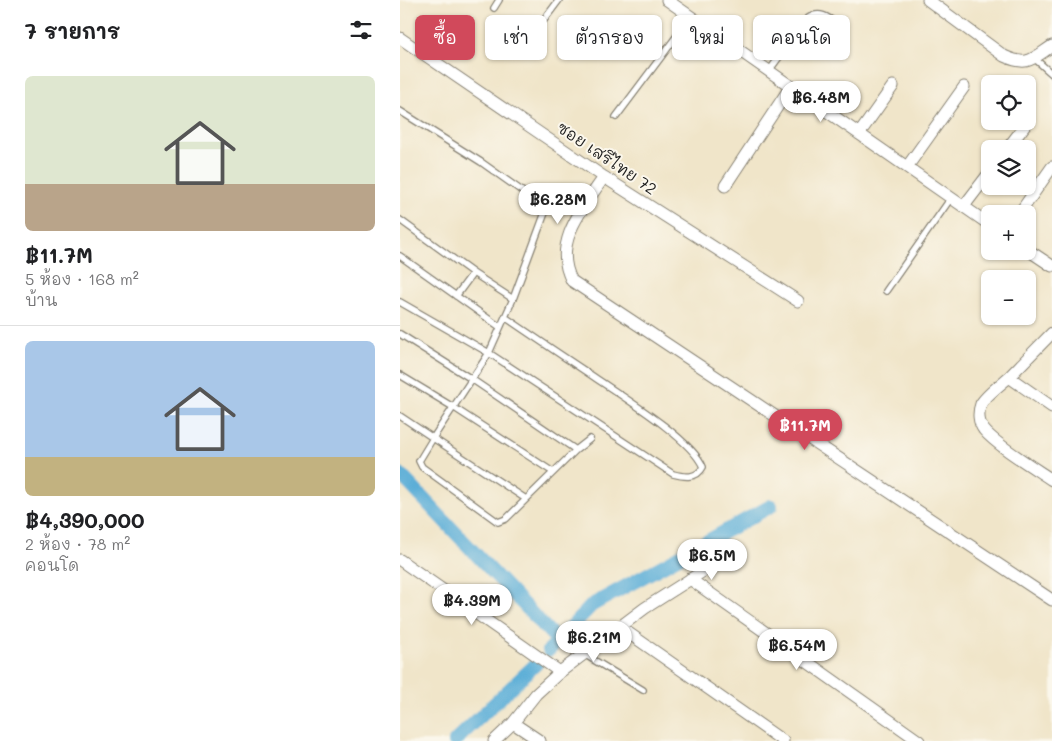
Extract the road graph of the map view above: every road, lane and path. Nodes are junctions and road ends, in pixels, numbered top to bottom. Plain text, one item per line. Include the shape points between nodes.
1 (499, 0) edge
2 (559, 0) edge
3 (667, 0) edge
4 (928, 0) edge
5 (494, 8) dead end
6 (688, 15) edge
7 (547, 16) edge
8 (400, 38) edge
9 (672, 42) edge
10 (1052, 46) edge
11 (743, 53) edge
12 (1034, 58) junction
13 (777, 60) edge
14 (769, 71) junction
15 (1052, 74) edge
16 (791, 86) junction
17 (893, 86) dead end
18 (964, 87) dead end
19 (400, 110) edge
20 (616, 117) dead end
21 (859, 134) junction
22 (907, 167) junction
23 (1052, 167) edge
24 (604, 177) junction
25 (981, 184) edge
26 (724, 186) dead end
27 (951, 198) junction
28 (1025, 205) edge
29 (964, 206) junction
30 (981, 218) edge
31 (400, 220) edge
32 (1036, 255) edge
33 (400, 256) edge
34 (1052, 266) edge
35 (473, 273) junction
36 (886, 291) dead end
37 (456, 296) junction
38 (513, 299) junction
39 (798, 301) dead end
40 (400, 302) edge
41 (505, 317) junction
42 (500, 327) junction
43 (1052, 332) edge
44 (400, 334) edge
45 (489, 353) junction
46 (400, 375) edge
47 (1008, 377) junction
48 (473, 380) junction
49 (1052, 406) edge
50 (454, 407) junction
51 (400, 416) edge
52 (433, 438) junction
53 (590, 439) dead end
54 (576, 450) junction
55 (553, 472) junction
56 (1052, 480) edge
57 (526, 499) junction
58 (400, 560) edge
59 (719, 561) dead end
60 (690, 580) junction
61 (1052, 600) edge
62 (620, 627) junction
63 (584, 654) junction
64 (560, 672) junction
65 (643, 690) dead end
66 (513, 723) junction
67 (494, 741) edge
68 (540, 741) edge
69 (782, 741) edge
70 (919, 741) edge

1 - 5 lane
2 - 7 lane
3 - 6 street
4 - 12 street via 1004,56 1017,62
8 - 24 street, ซอย เสรีไทย 72
9 - 20 lane
10 - 12 street
11 - 14 street
12 - 15 lane
13 - 14 lane
14 - 16 street
16 - 21 street
16 - 26 street
17 - 21 street
18 - 22 street
19 - 38 lane via 481,162 546,210
21 - 22 street
22 - 27 street
23 - 28 street
24 - 39 street, ซอย เสรีไทย 72
24 - 61 street via 570,232 564,253 572,281
25 - 29 street
27 - 29 street
27 - 36 lane
29 - 30 street
31 - 35 lane
32 - 34 street
33 - 37 lane
35 - 37 lane
35 - 38 lane
37 - 42 lane
38 - 41 lane
40 - 45 lane
41 - 42 lane
41 - 45 lane via 653,418 691,450 700,461 700,472 684,477 673,474
42 - 45 lane
43 - 47 street
44 - 48 lane
45 - 48 lane
46 - 50 lane
47 - 49 street
47 - 56 street via 982,402 980,422 1000,444
48 - 50 lane
48 - 54 lane
50 - 52 lane
50 - 55 lane
51 - 52 lane
52 - 57 lane
52 - 57 lane via 420,464 498,522 506,520
53 - 54 lane
54 - 55 lane
55 - 57 lane
58 - 64 street
59 - 60 street
60 - 62 street
60 - 70 street
62 - 63 street
62 - 69 street
63 - 64 street
63 - 65 lane
64 - 66 street via 536,694
66 - 67 street
66 - 68 street

